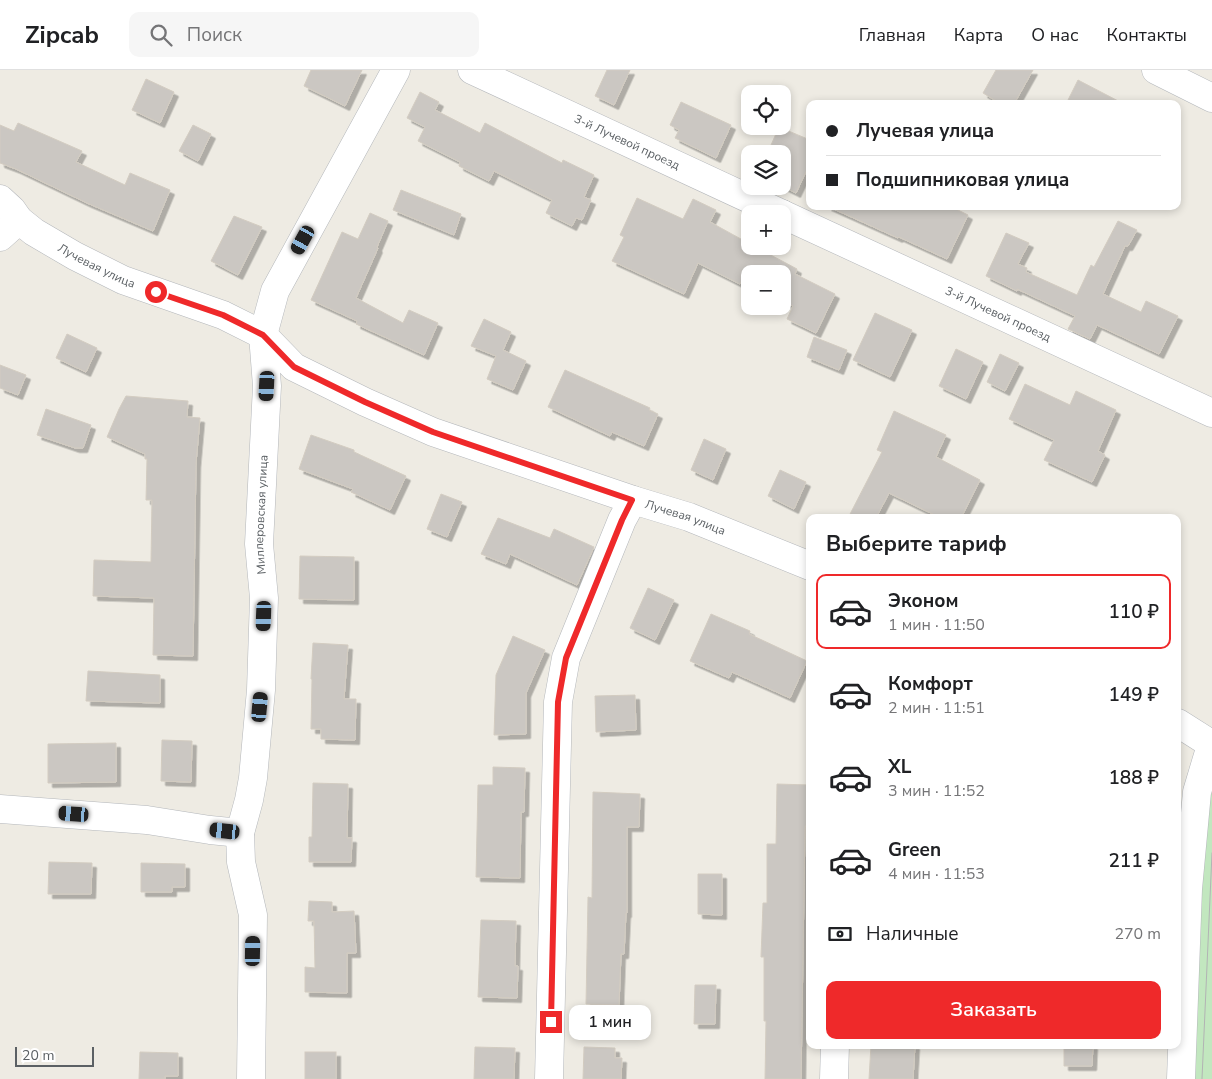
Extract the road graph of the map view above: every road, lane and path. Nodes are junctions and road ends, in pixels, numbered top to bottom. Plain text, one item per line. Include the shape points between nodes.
1 (396, 70) edge
2 (472, 70) edge
3 (1156, 70) edge
4 (1212, 98) edge
5 (0, 199) edge
6 (763, 205) edge
7 (791, 218) edge
8 (9, 228) edge
9 (263, 335) junction
10 (1212, 413) edge
11 (632, 500) junction
12 (806, 564) edge
13 (1181, 725) edge
14 (1212, 743) edge
15 (0, 809) edge
16 (240, 833) junction
17 (835, 1049) edge
18 (251, 1079) edge
19 (550, 1079) edge
20 (834, 1079) edge
21 (1181, 1079) edge

1 - 9 street, Миллеровская улица via 275,291
2 - 6 street, 3-й Лучевой проезд
3 - 4 street
5 - 8 street, Лучевая улица via 12,210
7 - 10 street, 3-й Лучевой проезд
8 - 9 street, Лучевая улица via 34,232 123,280 223,315
9 - 11 street, Лучевая улица via 294,367 365,402 433,432
9 - 16 street, Миллеровская улица via 267,386 259,544 264,598 261,690 254,778
11 - 12 street, Лучевая улица via 688,517
11 - 19 street via 566,658 558,702
13 - 14 street
14 - 21 street via 1197,792 1188,889
15 - 16 street via 147,820
16 - 18 street, Миллеровская улица via 241,862 254,915
17 - 20 street

